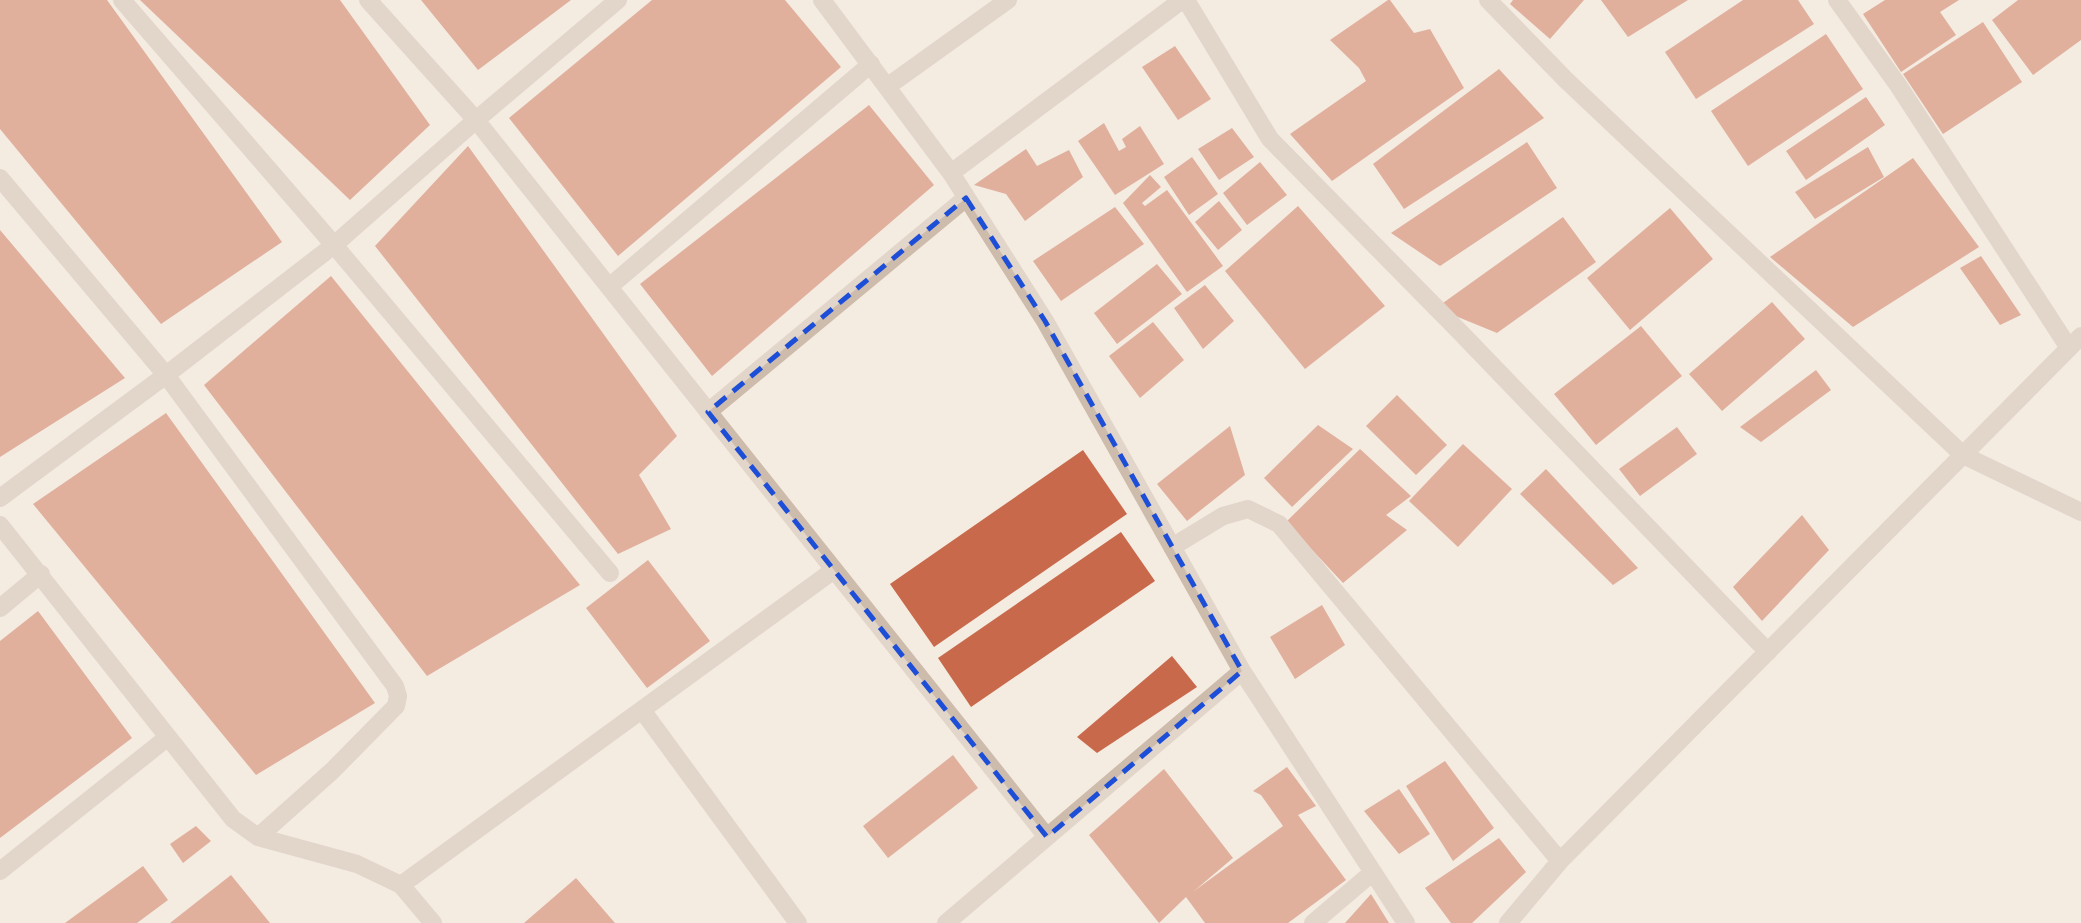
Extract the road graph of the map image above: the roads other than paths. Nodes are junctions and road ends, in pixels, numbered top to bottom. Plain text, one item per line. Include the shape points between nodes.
1 (121, 0) edge
2 (368, 0) edge
3 (618, 0) edge
4 (822, 0) edge
5 (1008, 0) edge
6 (1184, 0) edge
7 (1488, 0) edge
8 (1837, 0) edge
9 (871, 64) junction
10 (888, 86) junction
11 (476, 120) junction
12 (951, 173) junction
13 (0, 178) edge
14 (966, 198) junction
15 (334, 245) junction
16 (609, 288) junction
17 (2075, 342) edge
18 (166, 375) junction
19 (708, 412) junction
20 (1963, 455) junction
21 (0, 498) edge
22 (2081, 512) edge
23 (0, 525) edge
24 (1172, 547) junction
25 (834, 570) junction
26 (41, 573) junction
27 (610, 573) dead end
28 (0, 608) edge
29 (1768, 652) junction
30 (1242, 671) junction
31 (642, 710) junction
32 (168, 737) junction
33 (258, 836) junction
34 (1047, 837) junction
35 (1560, 860) junction
36 (0, 871) edge
37 (1373, 872) junction
38 (401, 885) junction
39 (433, 923) edge
40 (798, 923) edge
41 (946, 923) edge
42 (1313, 923) edge
43 (1406, 923) edge
44 (1508, 923) edge

1 - 15 street
2 - 11 street
3 - 11 street
4 - 9 street
5 - 10 street
6 - 12 street
6 - 29 street via 1270,139
7 - 20 street via 1566,80
8 - 17 street
9 - 10 street
9 - 16 street
10 - 12 street
11 - 15 street
11 - 16 street
12 - 14 street
13 - 18 street
14 - 19 street
14 - 24 street via 1045,321
15 - 18 street
15 - 27 street
16 - 19 street
17 - 20 street
18 - 21 street
18 - 33 street via 398,696 396,706 341,762
19 - 25 street
20 - 22 street
20 - 29 street
23 - 26 street
24 - 30 street
24 - 35 street via 1223,516 1248,509 1279,524
25 - 31 street
25 - 34 street
26 - 28 street
26 - 32 street
29 - 35 street
30 - 34 street
30 - 37 street
31 - 38 street
31 - 40 street
32 - 33 street via 233,819
32 - 36 street
33 - 38 street via 357,864
34 - 41 street
35 - 44 street
37 - 42 street
37 - 43 street
38 - 39 street

